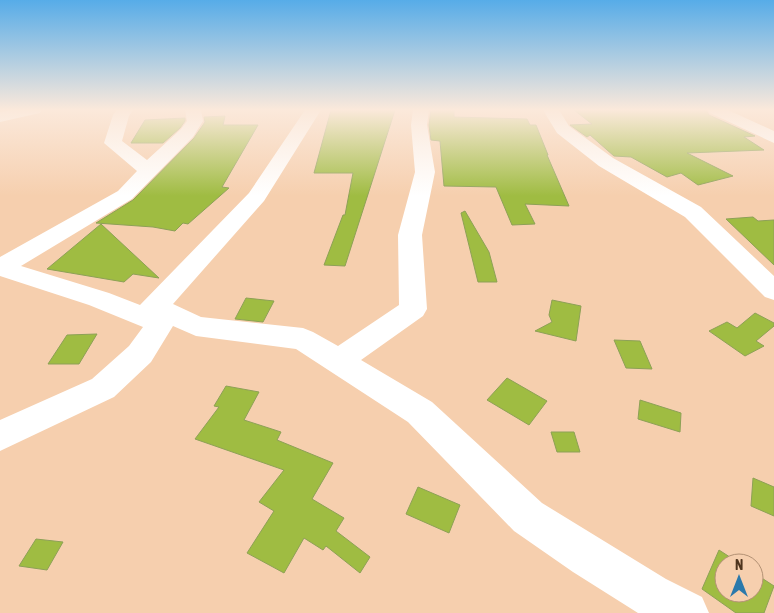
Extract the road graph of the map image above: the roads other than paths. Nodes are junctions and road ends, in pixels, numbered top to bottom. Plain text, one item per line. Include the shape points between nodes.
1 (114, 139) edge
2 (181, 139) edge
3 (295, 139) edge
4 (420, 139) edge
5 (576, 139) edge
6 (148, 170) junction
7 (0, 268) edge
8 (774, 290) edge
9 (156, 315) junction
10 (338, 361) junction
11 (0, 436) edge
12 (686, 613) edge

1 - 6 street via 113,143
2 - 6 street
3 - 9 street via 257,197
4 - 10 street via 425,172 410,235 414,309
5 - 8 street via 606,162 693,212
6 - 7 street via 124,194
7 - 9 street
9 - 10 street via 196,326 303,339
9 - 11 street via 140,354 103,388
10 - 12 street via 420,412 528,517 650,595

